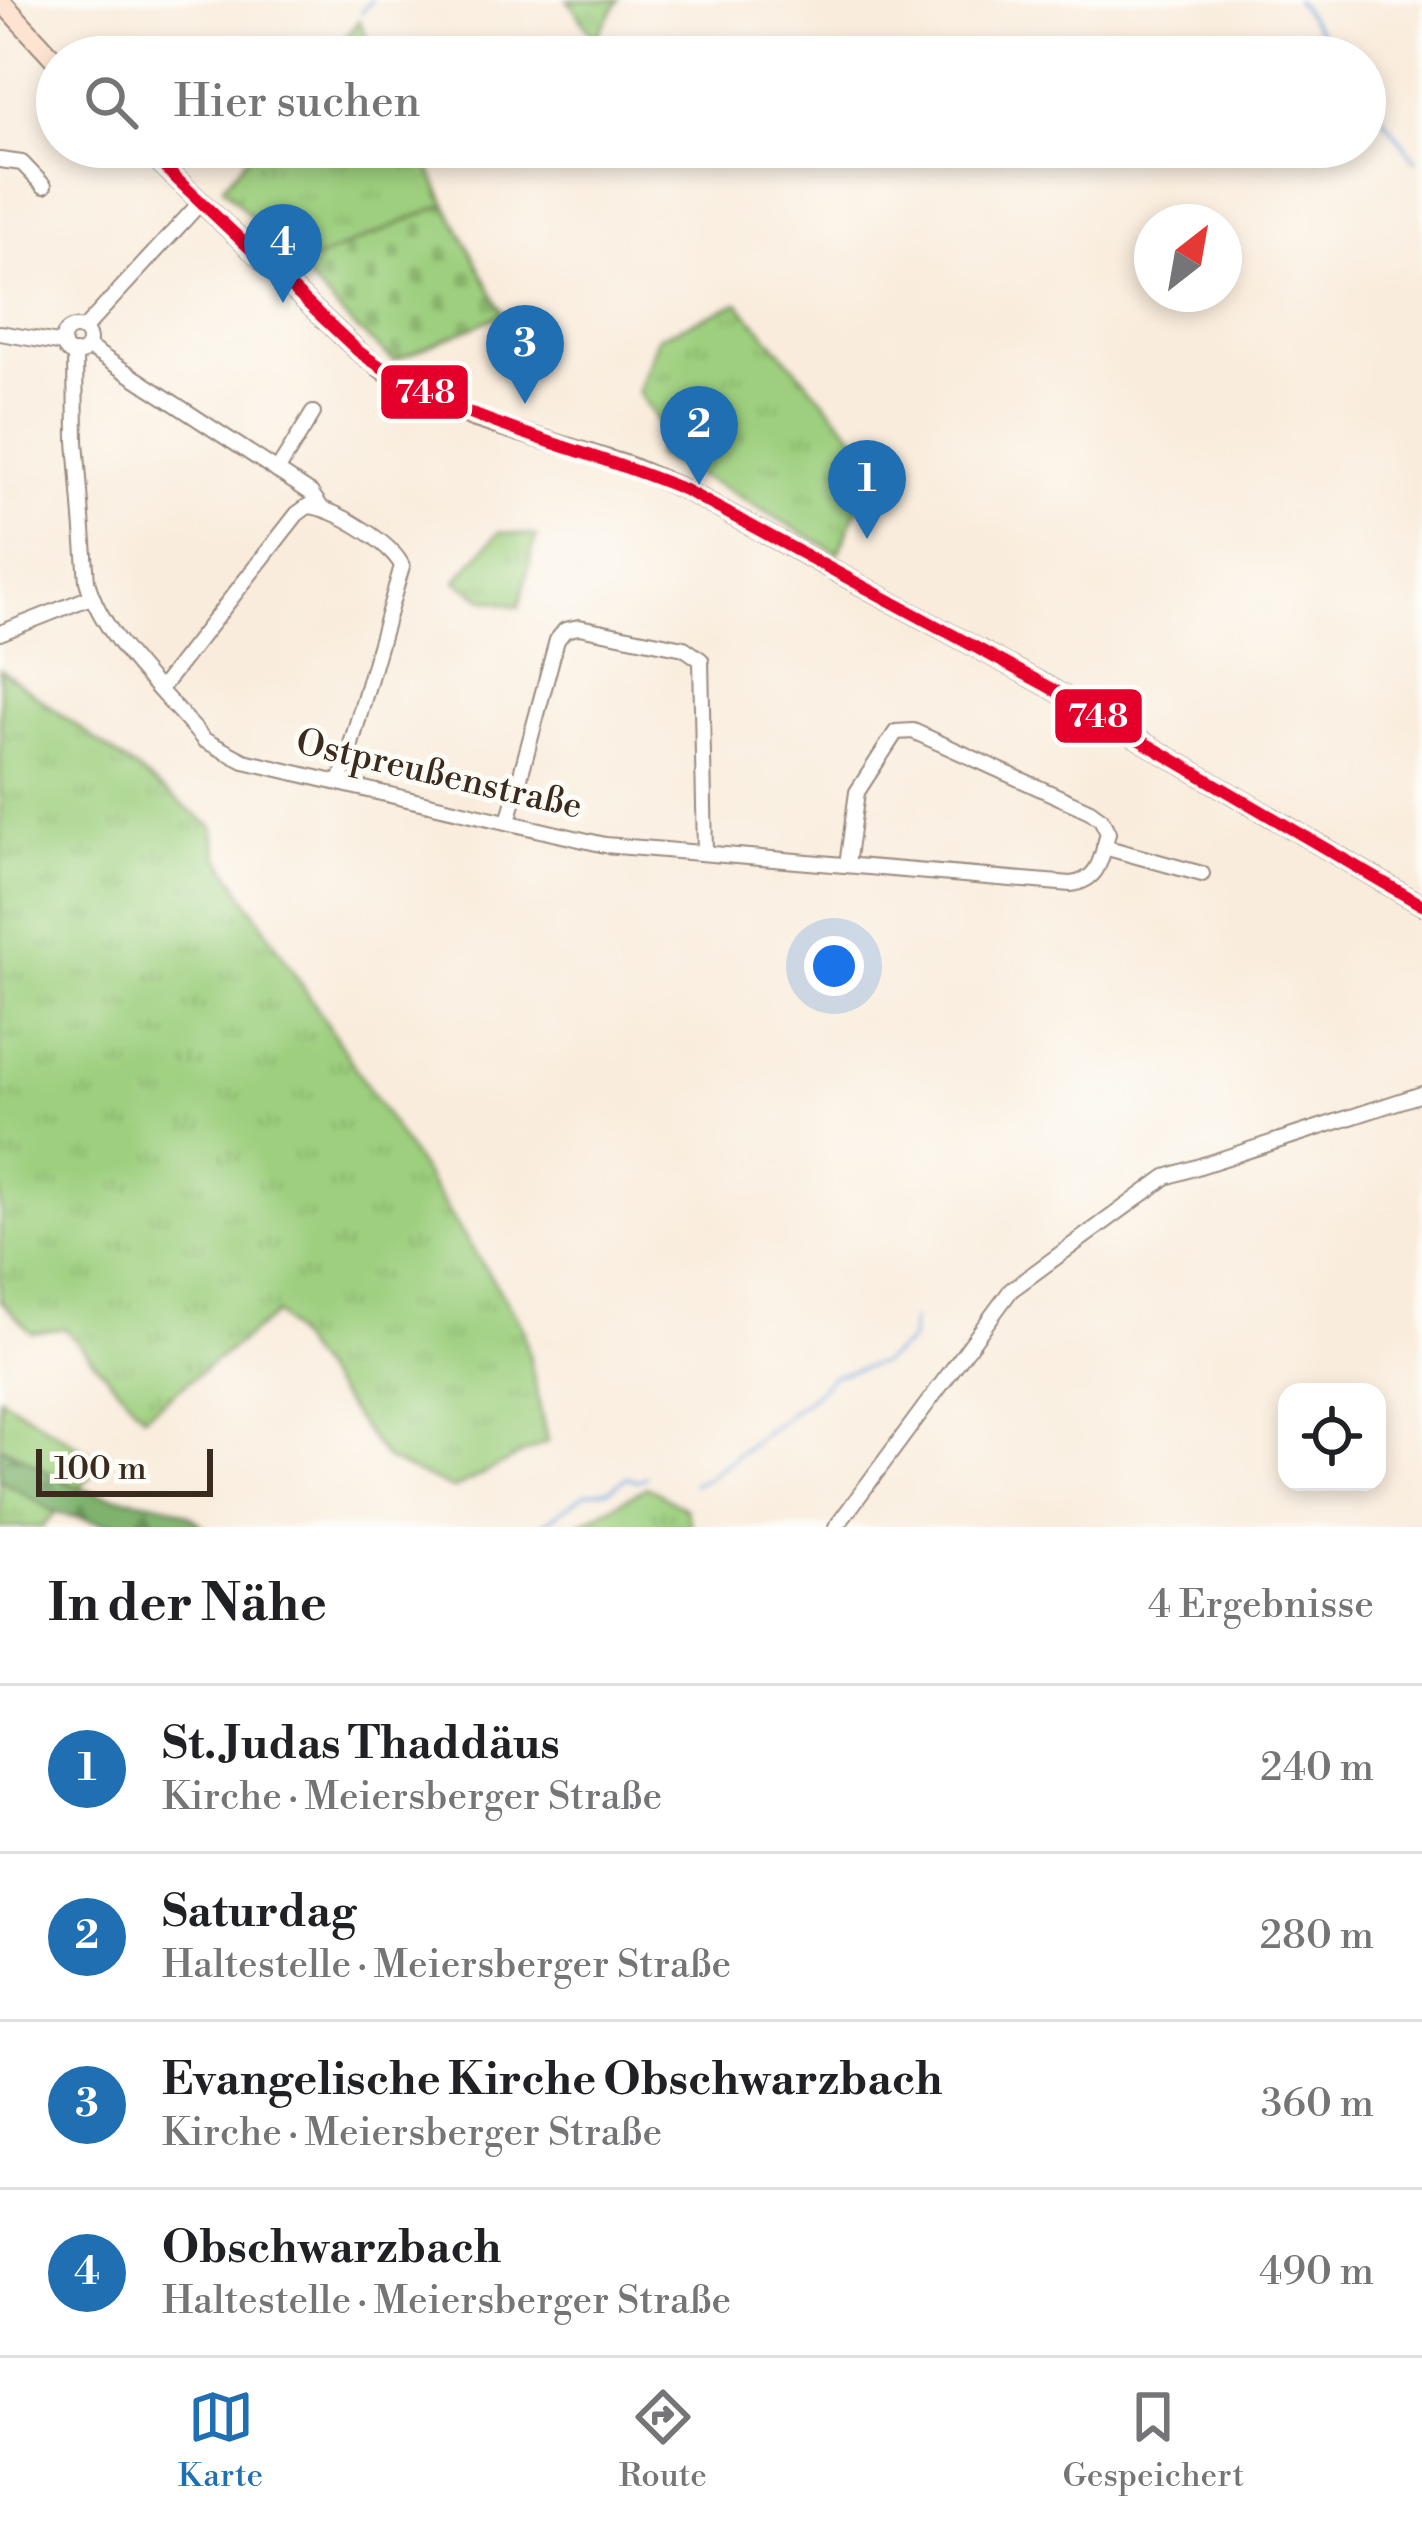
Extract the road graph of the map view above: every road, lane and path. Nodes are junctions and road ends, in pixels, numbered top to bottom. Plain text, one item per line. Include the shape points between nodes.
1 (0, 0) edge
2 (36, 39) edge
3 (0, 160) edge
4 (164, 168) edge
5 (44, 186) dead end
6 (200, 203) junction
7 (83, 329) junction
8 (0, 333) edge
9 (75, 348) junction
10 (314, 413) dead end
11 (277, 471) junction
12 (320, 506) junction
13 (91, 597) junction
14 (0, 633) edge
15 (161, 688) junction
16 (340, 783) junction
17 (508, 822) junction
18 (1104, 847) junction
19 (705, 852) junction
20 (847, 865) junction
21 (1202, 874) dead end
22 (1422, 905) edge
23 (1422, 1094) edge
24 (836, 1527) edge

1 - 2 main road
3 - 5 street via 22,163
4 - 6 main road
6 - 7 street
6 - 22 main road via 358,352 422,394 685,490 1049,687
7 - 9 street, Ostpreußenstraße via 89,338
7 - 9 street via 68,330
8 - 9 street
9 - 11 street
9 - 13 street, Ostpreußenstraße
10 - 11 street
11 - 12 street
12 - 15 street via 297,514
12 - 16 street via 394,551 402,566
13 - 14 street
13 - 15 street, Ostpreußenstraße
15 - 16 street, Ostpreußenstraße via 223,752
16 - 17 street, Ostpreußenstraße
17 - 19 street, Ostpreußenstraße via 605,845
17 - 19 street via 557,640 579,627 684,649 701,660
18 - 20 street, Ostpreußenstraße via 1098,871 1071,884
18 - 20 street via 1108,833 1090,811 913,731 896,732 857,792
18 - 21 street
19 - 20 street, Ostpreußenstraße
23 - 24 street via 1166,1177 1034,1272 1011,1290

